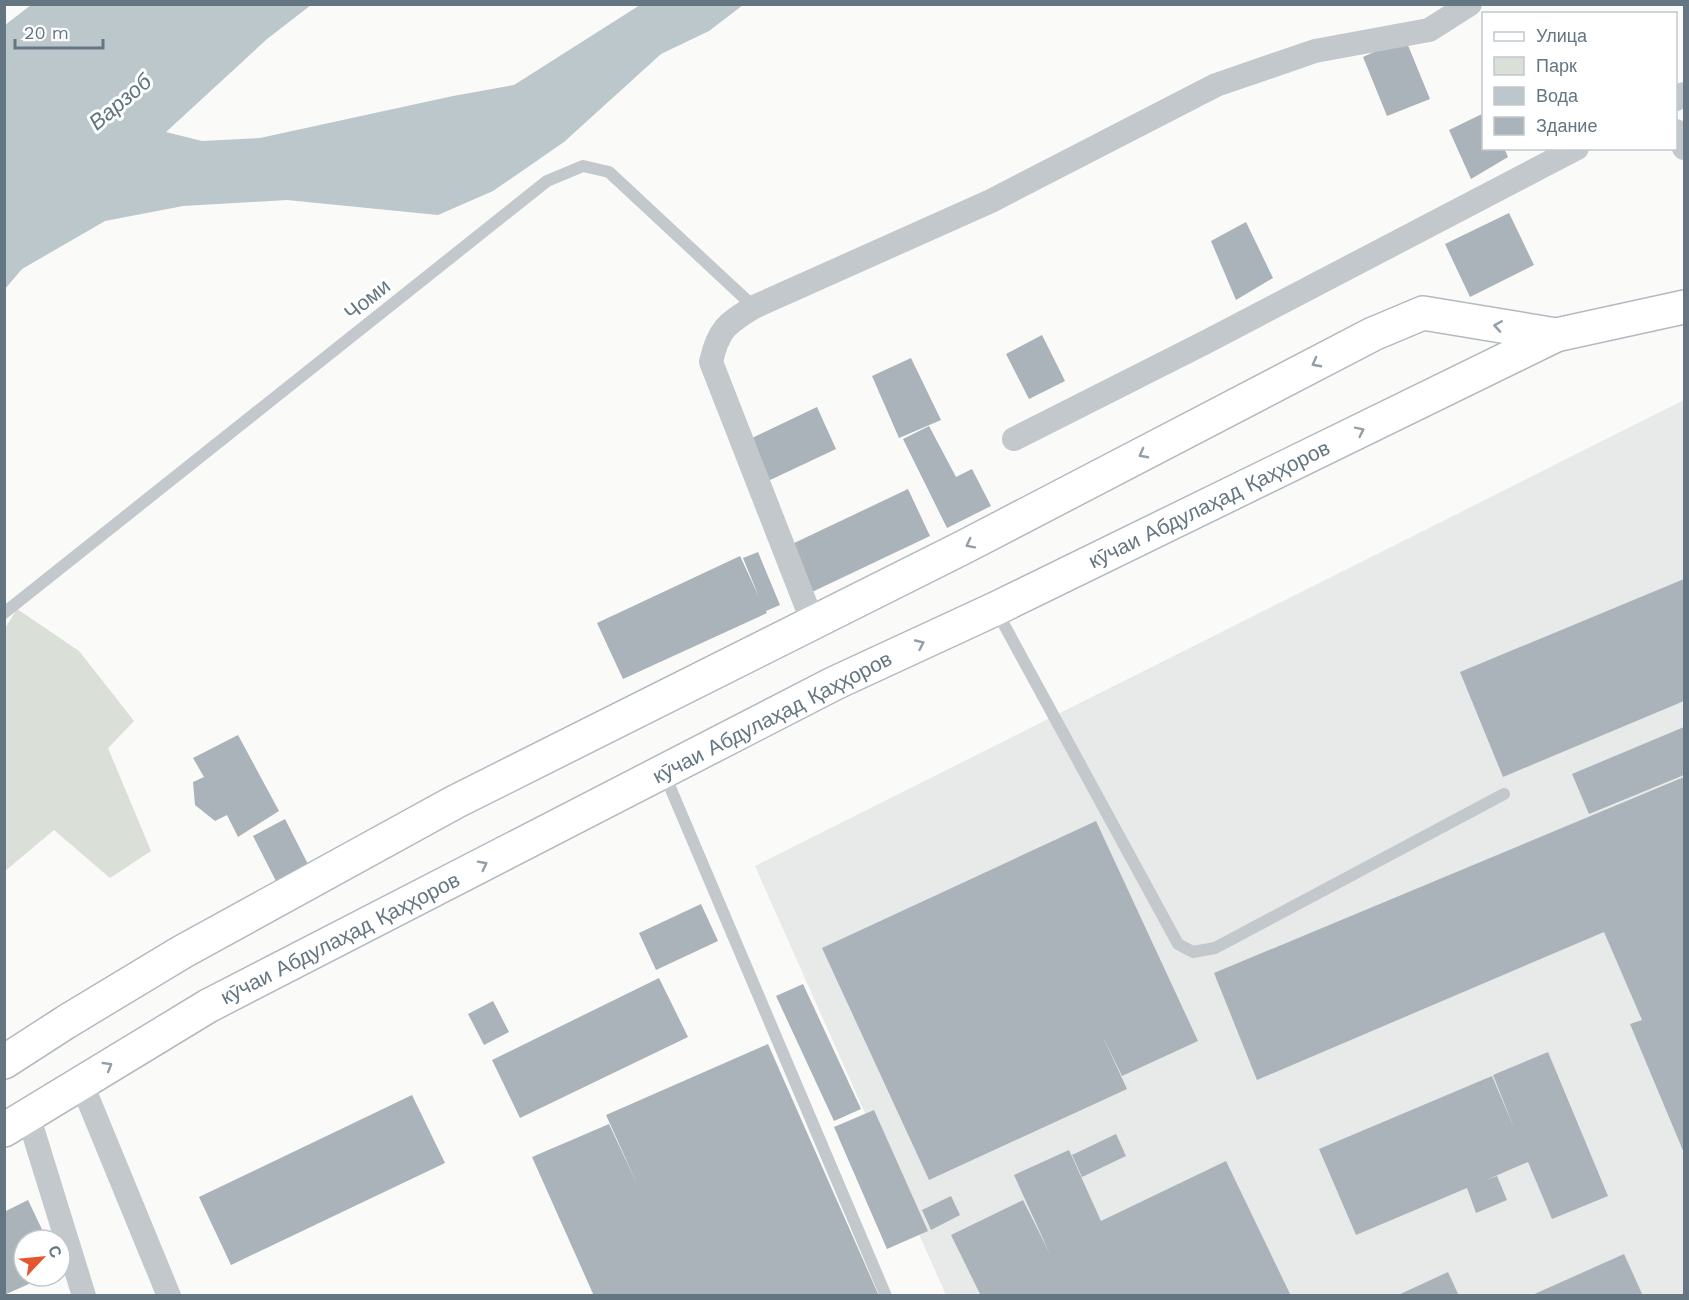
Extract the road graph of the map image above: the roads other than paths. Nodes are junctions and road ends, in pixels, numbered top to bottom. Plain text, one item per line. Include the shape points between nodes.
1 (1470, 4) edge
2 (1677, 133) edge
3 (1684, 148) edge
4 (1573, 150) edge
5 (754, 307) junction
6 (1684, 307) edge
7 (1556, 335) junction
8 (1014, 438) dead end
9 (995, 609) junction
10 (4, 613) edge
11 (813, 623) junction
12 (664, 772) junction
13 (1504, 794) dead end
14 (4, 1062) edge
15 (81, 1082) junction
16 (16, 1122) edge
17 (84, 1296) edge
18 (169, 1296) edge
19 (886, 1296) edge

1 - 5 street via 1429,30 1315,51 1216,84 991,201
2 - 3 street
4 - 8 street
5 - 10 lane, Чоми via 609,172 583,166 547,181
5 - 11 street via 731,321 715,340 711,362
6 - 7 main road, кӯчаи Абдулаҳад Қаҳҳоров
9 -> 7 main road, кӯчаи Абдулаҳад Қаҳҳоров
7 -> 11 main road, кӯчаи Абдулаҳад Қаҳҳоров via 1423,313 1373,334
12 -> 9 main road, кӯчаи Абдулаҳад Қаҳҳоров via 835,683
9 - 13 lane via 1178,944 1193,952 1215,948
11 - 14 main road, кӯчаи Абдулаҳад Қаҳҳоров via 455,802 182,952
15 -> 12 main road, кӯчаи Абдулаҳад Қаҳҳоров via 208,1006
12 - 19 lane
15 - 16 main road, кӯчаи Абдулаҳад Қаҳҳоров
15 - 18 street
16 - 17 street

